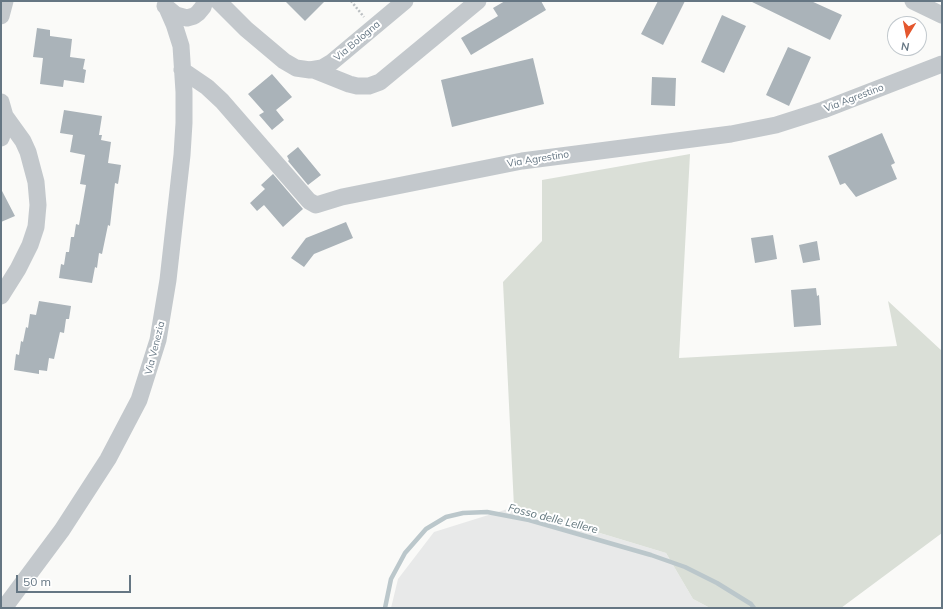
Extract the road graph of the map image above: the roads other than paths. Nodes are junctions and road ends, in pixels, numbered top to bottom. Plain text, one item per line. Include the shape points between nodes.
1 (5, 1) edge
2 (218, 1) edge
3 (405, 1) edge
4 (478, 1) edge
5 (913, 1) edge
6 (164, 4) edge
7 (199, 10) edge
8 (942, 15) edge
9 (1, 16) edge
10 (246, 29) junction
11 (180, 46) junction
12 (942, 64) edge
13 (182, 70) junction
14 (314, 70) junction
15 (1, 102) edge
16 (7, 120) junction
17 (1, 138) edge
18 (1, 296) edge
19 (4, 608) edge

1 - 9 street
2 - 10 street
3 - 14 street, Via Bologna via 337,58
4 - 14 street via 386,78 374,85 349,84
5 - 8 street
6 - 7 street via 180,17 187,18
6 - 11 street, Via Venezia via 174,24
7 - 10 street via 223,17
7 - 11 street, Via Venezia via 185,32
10 - 14 street via 291,66
11 - 13 street, Via Venezia
12 - 13 street, Via Agrestino via 818,112 776,125 731,134 522,161 342,197 316,206 308,201 222,101
13 - 19 street, Via Venezia via 182,155 171,257 161,327 146,379 120,437 85,496
15 - 16 street
16 - 17 street
16 - 18 street via 28,152 36,182 38,205 36,227 30,245

